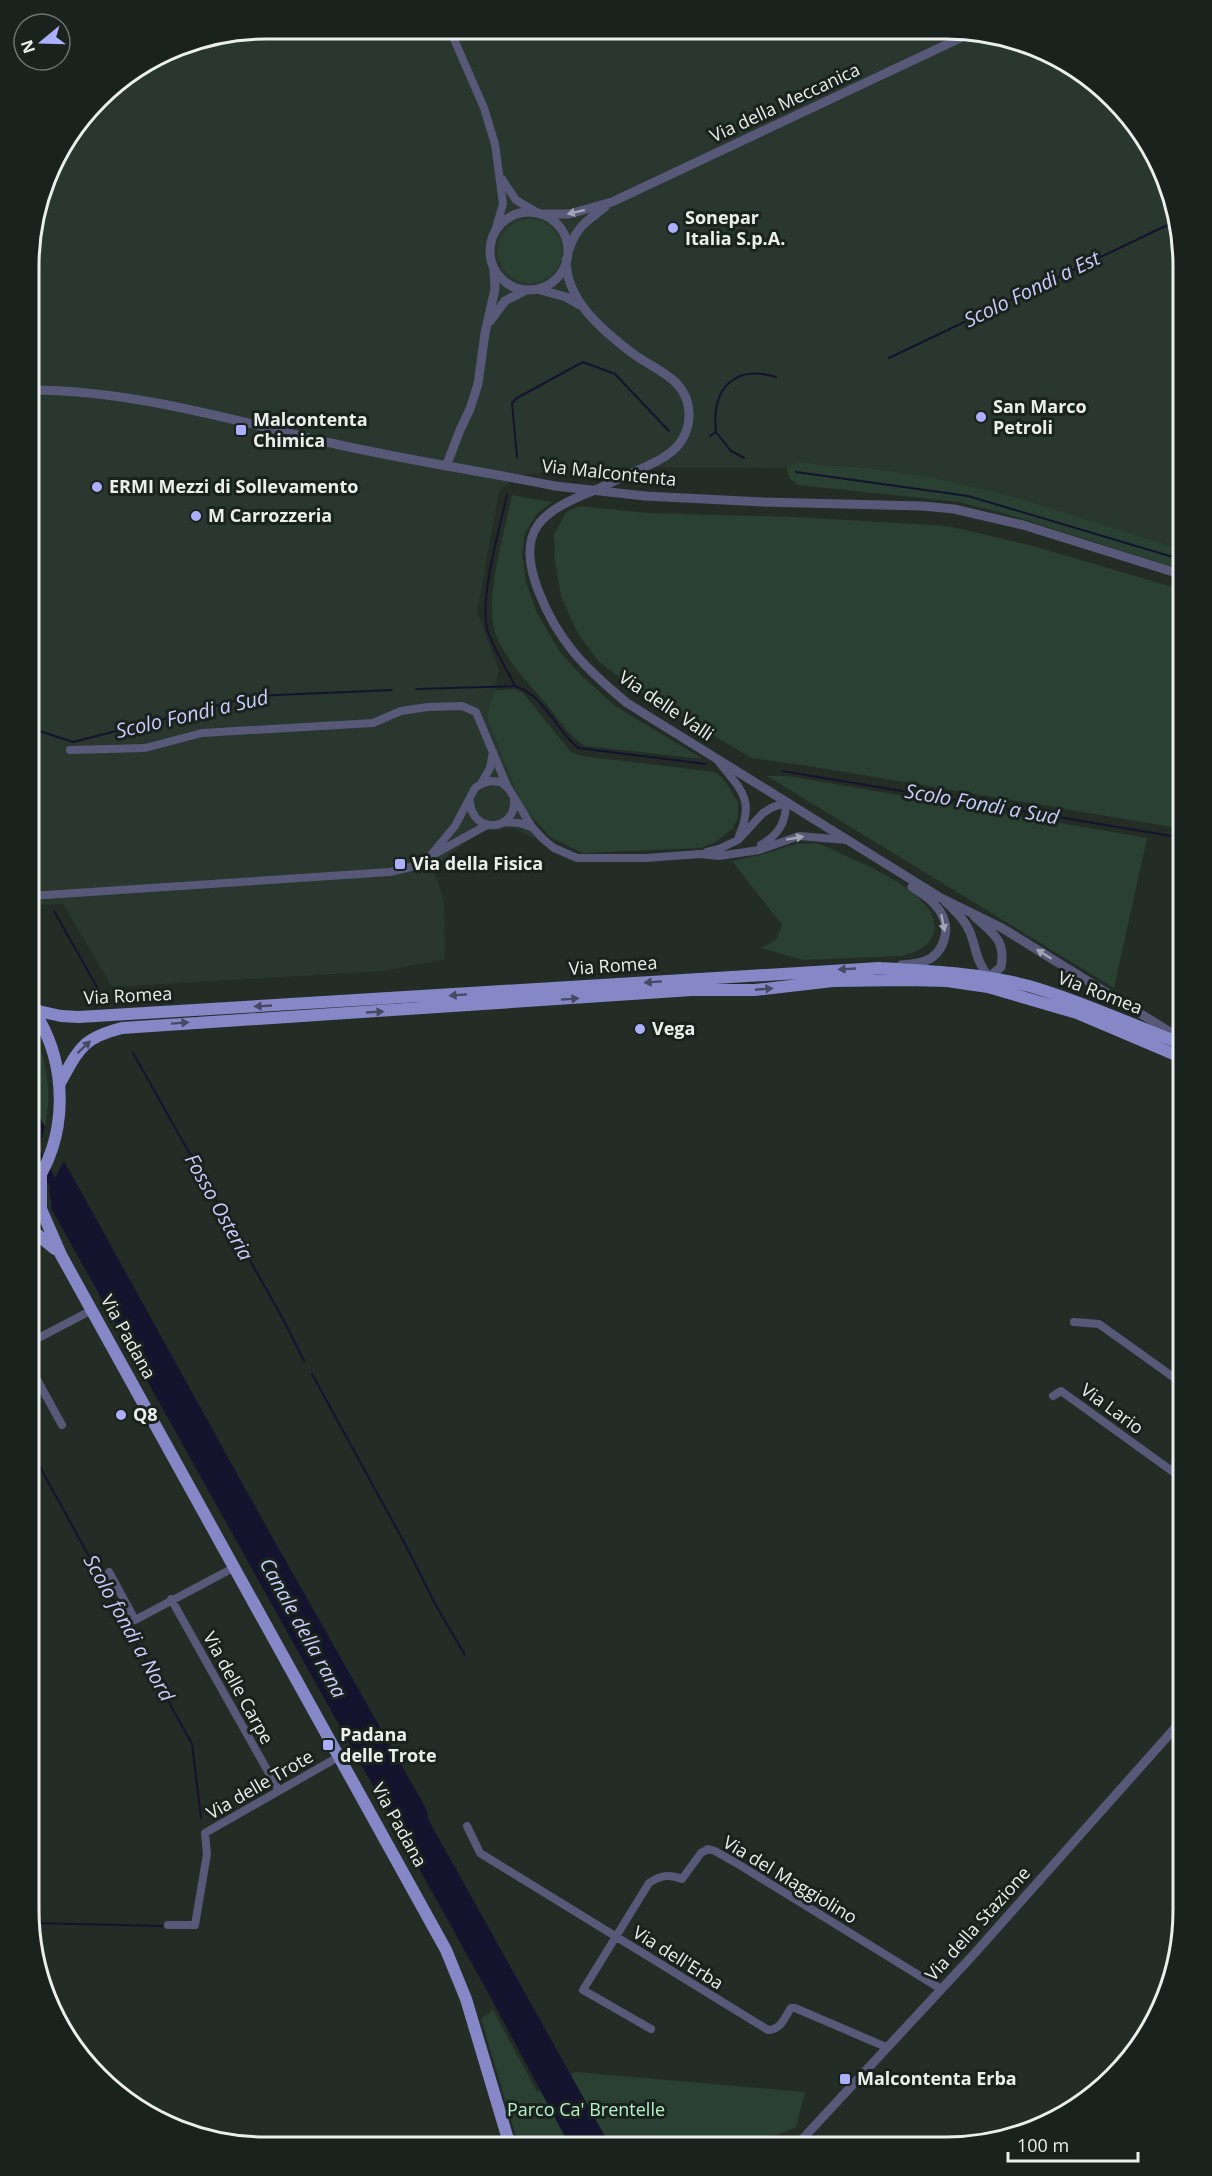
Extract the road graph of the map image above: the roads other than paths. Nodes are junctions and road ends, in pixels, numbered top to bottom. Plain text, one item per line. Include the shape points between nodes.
1 (454, 39) edge
2 (958, 39) edge
3 (499, 175) junction
4 (612, 202) junction
5 (540, 214) junction
6 (495, 231) junction
7 (491, 258) junction
8 (567, 258) junction
9 (531, 289) junction
10 (584, 308) junction
11 (486, 328) junction
12 (39, 390) edge
13 (447, 464) junction
14 (1173, 572) edge
15 (70, 750) dead end
16 (493, 751) junction
17 (717, 759) junction
18 (481, 784) junction
19 (507, 786) junction
20 (514, 798) junction
21 (470, 801) junction
22 (786, 802) junction
23 (504, 822) junction
24 (487, 825) junction
25 (532, 827) junction
26 (738, 840) junction
27 (848, 840) junction
28 (744, 853) junction
29 (700, 854) junction
30 (431, 855) junction
31 (891, 867) junction
32 (39, 895) edge
33 (941, 898) junction
34 (968, 910) junction
35 (879, 968) junction
36 (989, 982) junction
37 (39, 1009) edge
38 (39, 1021) edge
39 (1173, 1036) edge
40 (1173, 1038) edge
41 (1173, 1054) edge
42 (60, 1083) junction
43 (41, 1174) junction
44 (39, 1177) edge
45 (39, 1237) edge
46 (61, 1255) junction
47 (92, 1310) junction
48 (1074, 1322) dead end
49 (39, 1338) edge
50 (1173, 1376) edge
51 (39, 1383) edge
52 (1053, 1396) dead end
53 (62, 1425) dead end
54 (1172, 1471) edge
55 (235, 1567) junction
56 (110, 1572) dead end
57 (171, 1599) junction
58 (1173, 1730) edge
59 (340, 1756) junction
60 (279, 1791) junction
61 (467, 1826) dead end
62 (168, 1925) dead end
63 (616, 1937) junction
64 (941, 1989) junction
65 (651, 2029) dead end
66 (886, 2047) junction
67 (507, 2137) edge
68 (804, 2137) edge

1 - 3 street via 484,108
2 - 4 street, Via della Meccanica
3 - 5 street via 516,200
3 - 6 street via 503,204
4 -> 5 street, Via della Meccanica via 569,214
4 - 8 street, Via della Meccanica via 580,226
5 - 6 street via 514,215
5 - 8 street via 561,230
6 - 7 street
7 - 9 street via 504,281 516,288
7 - 11 street via 495,289
8 - 9 street via 556,279
8 - 10 street, Via delle Valli via 570,285
9 - 10 street, Via delle Valli via 566,297
9 - 11 street via 505,301
10 - 17 street, Via delle Valli via 631,352 677,383 686,397 689,415 684,436 671,454 555,508 538,523 531,538 533,573 556,629 595,677 627,703
11 - 13 street via 475,397
12 - 13 street, Via Malcontenta via 137,399 362,450
13 - 14 street, Via Malcontenta, bridge via 555,486 645,496 954,509 1023,525
15 - 16 street via 145,748 202,733 372,723 402,711 462,706 476,712
16 - 18 street
16 - 19 street
17 - 22 street, Via delle Valli
17 - 26 street via 741,789 746,802 746,821
18 - 19 street via 494,781
18 - 21 street
19 - 20 street
20 - 23 street via 513,812
20 - 25 street
21 - 24 street via 475,817
21 - 30 street
22 - 26 street via 763,813
22 - 27 street, Via delle Valli
22 - 28 street via 784,821 776,834
23 - 24 street
23 - 25 street
24 - 30 street
25 - 29 street via 554,848 577,858
26 - 29 street
28 -> 27 street via 799,836
27 - 31 street, Via delle Valli
28 - 29 street
30 - 32 street via 411,867 390,872
31 - 33 street, Via delle Valli
31 -> 35 street, Via delle Valli via 927,896 942,914 945,940 927,961
33 - 34 street, Via delle Valli
33 - 36 street, Via delle Valli via 970,932
34 - 36 street, Via delle Valli via 995,934 1002,948 1001,967
39 -> 34 street, Via delle Valli
35 - 36 main road, Via Romea
35 -> 37 main road, Via Romea via 79,1017
36 - 40 main road, Via Romea via 1063,996
36 - 41 main road, Via Romea via 1077,1012
42 -> 36 main road, Via Romea via 84,1044 122,1028 692,990 755,990 833,981
38 - 42 main road via 51,1045
42 - 43 main road via 55,1139
43 - 44 main road
43 - 46 main road, Via Padana via 41,1209
45 - 46 main road
46 - 47 main road, Via Padana
47 - 49 street
47 - 55 main road, Via Padana
48 - 50 street via 1099,1324
51 - 53 street
52 - 54 street, Via Lario via 1061,1390
55 - 57 street
55 - 59 main road, Via Padana
56 - 57 street via 135,1620
57 - 60 street, Via delle Carpe
58 - 64 street, Via della Stazione
59 - 60 street, Via delle Trote
59 - 67 main road, Via Padana via 459,1979
60 - 62 street, Via delle Trote via 205,1833 207,1854 195,1925
61 - 63 street, Via dell'Erba via 480,1853
63 - 64 street, Via del Maggiolino via 649,1884 670,1875 682,1879 701,1853 715,1851
63 - 65 street, Via del Maggiolino via 583,1990
63 - 66 street, Via dell'Erba via 768,2031 780,2027 790,2008 795,2008
64 - 66 street, Via della Stazione
66 - 68 street, Via della Stazione

